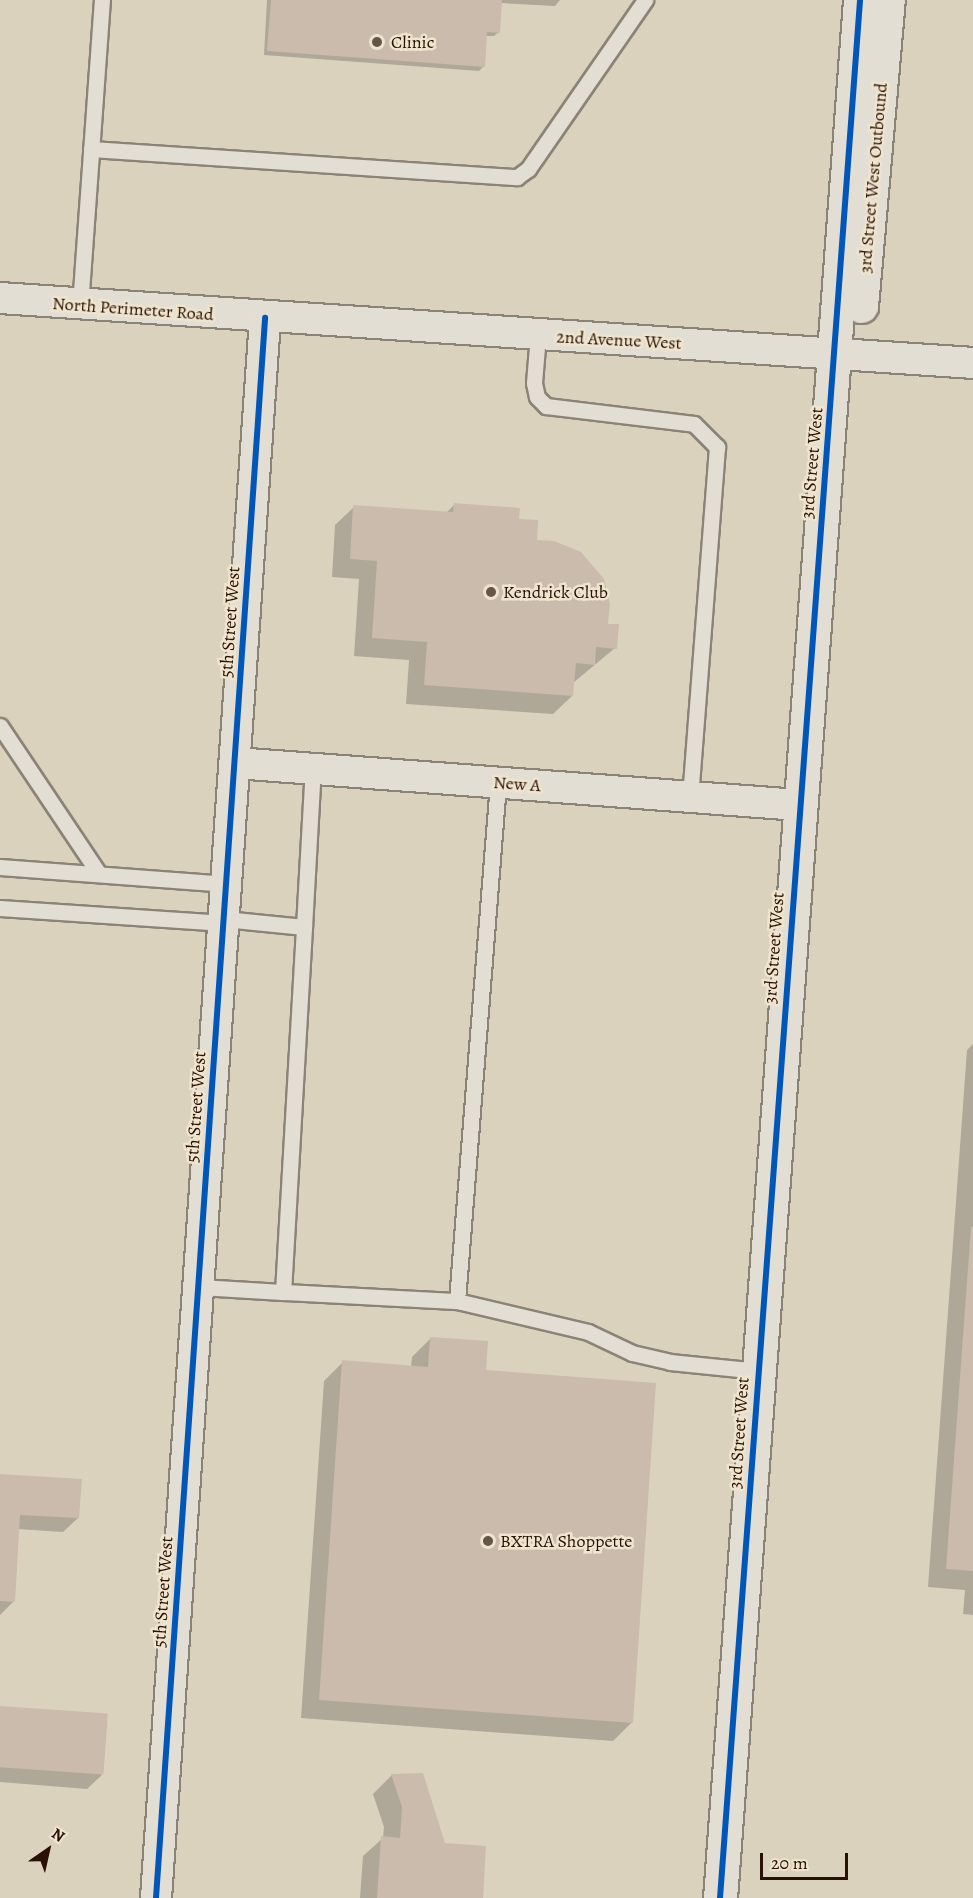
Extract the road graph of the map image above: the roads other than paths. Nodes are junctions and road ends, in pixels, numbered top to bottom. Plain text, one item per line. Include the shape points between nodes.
1 (102, 0) edge
2 (645, 0) edge
3 (860, 0) edge
4 (888, 0) edge
5 (91, 149) junction
6 (0, 298) edge
7 (80, 306) junction
8 (265, 318) junction
9 (538, 335) junction
10 (847, 354) junction
11 (973, 363) edge
12 (0, 726) edge
13 (235, 763) junction
14 (312, 768) junction
15 (498, 783) junction
16 (690, 797) junction
17 (799, 805) junction
18 (0, 867) edge
19 (99, 874) junction
20 (227, 884) junction
21 (0, 908) edge
22 (224, 921) junction
23 (304, 927) junction
24 (200, 1287) junction
25 (283, 1292) junction
26 (457, 1300) junction
27 (759, 1371) junction
28 (156, 1898) edge
29 (720, 1898) edge

1 - 5 lane
2 - 5 lane via 528,169 517,177
3 - 10 street, 3rd Street West
4 - 10 street, 3rd Street West Outbound
5 - 7 lane
6 - 7 street, North Perimeter Road
7 - 8 street, North Perimeter Road
8 - 9 street, 2nd Avenue West
8 - 13 street, 5th Street West
9 - 10 street, 2nd Avenue West
9 - 16 lane via 534,383 537,397 546,406 693,424 717,447
10 - 11 street, 2nd Avenue West
10 - 17 street, 3rd Street West
12 - 19 lane
13 - 14 street, New A
13 - 20 street, 5th Street West
14 - 15 street, New A
14 - 23 lane
15 - 16 street, New A
15 - 26 lane
16 - 17 street, New A
17 - 27 street, 3rd Street West
18 - 19 lane
19 - 20 lane
20 - 22 street, 5th Street West
21 - 22 lane
22 - 23 lane
22 - 24 street, 5th Street West
23 - 25 lane
24 - 25 lane
24 - 28 street, 5th Street West
25 - 26 lane
26 - 27 lane via 588,1332 632,1353 670,1362
27 - 29 street, 3rd Street West

